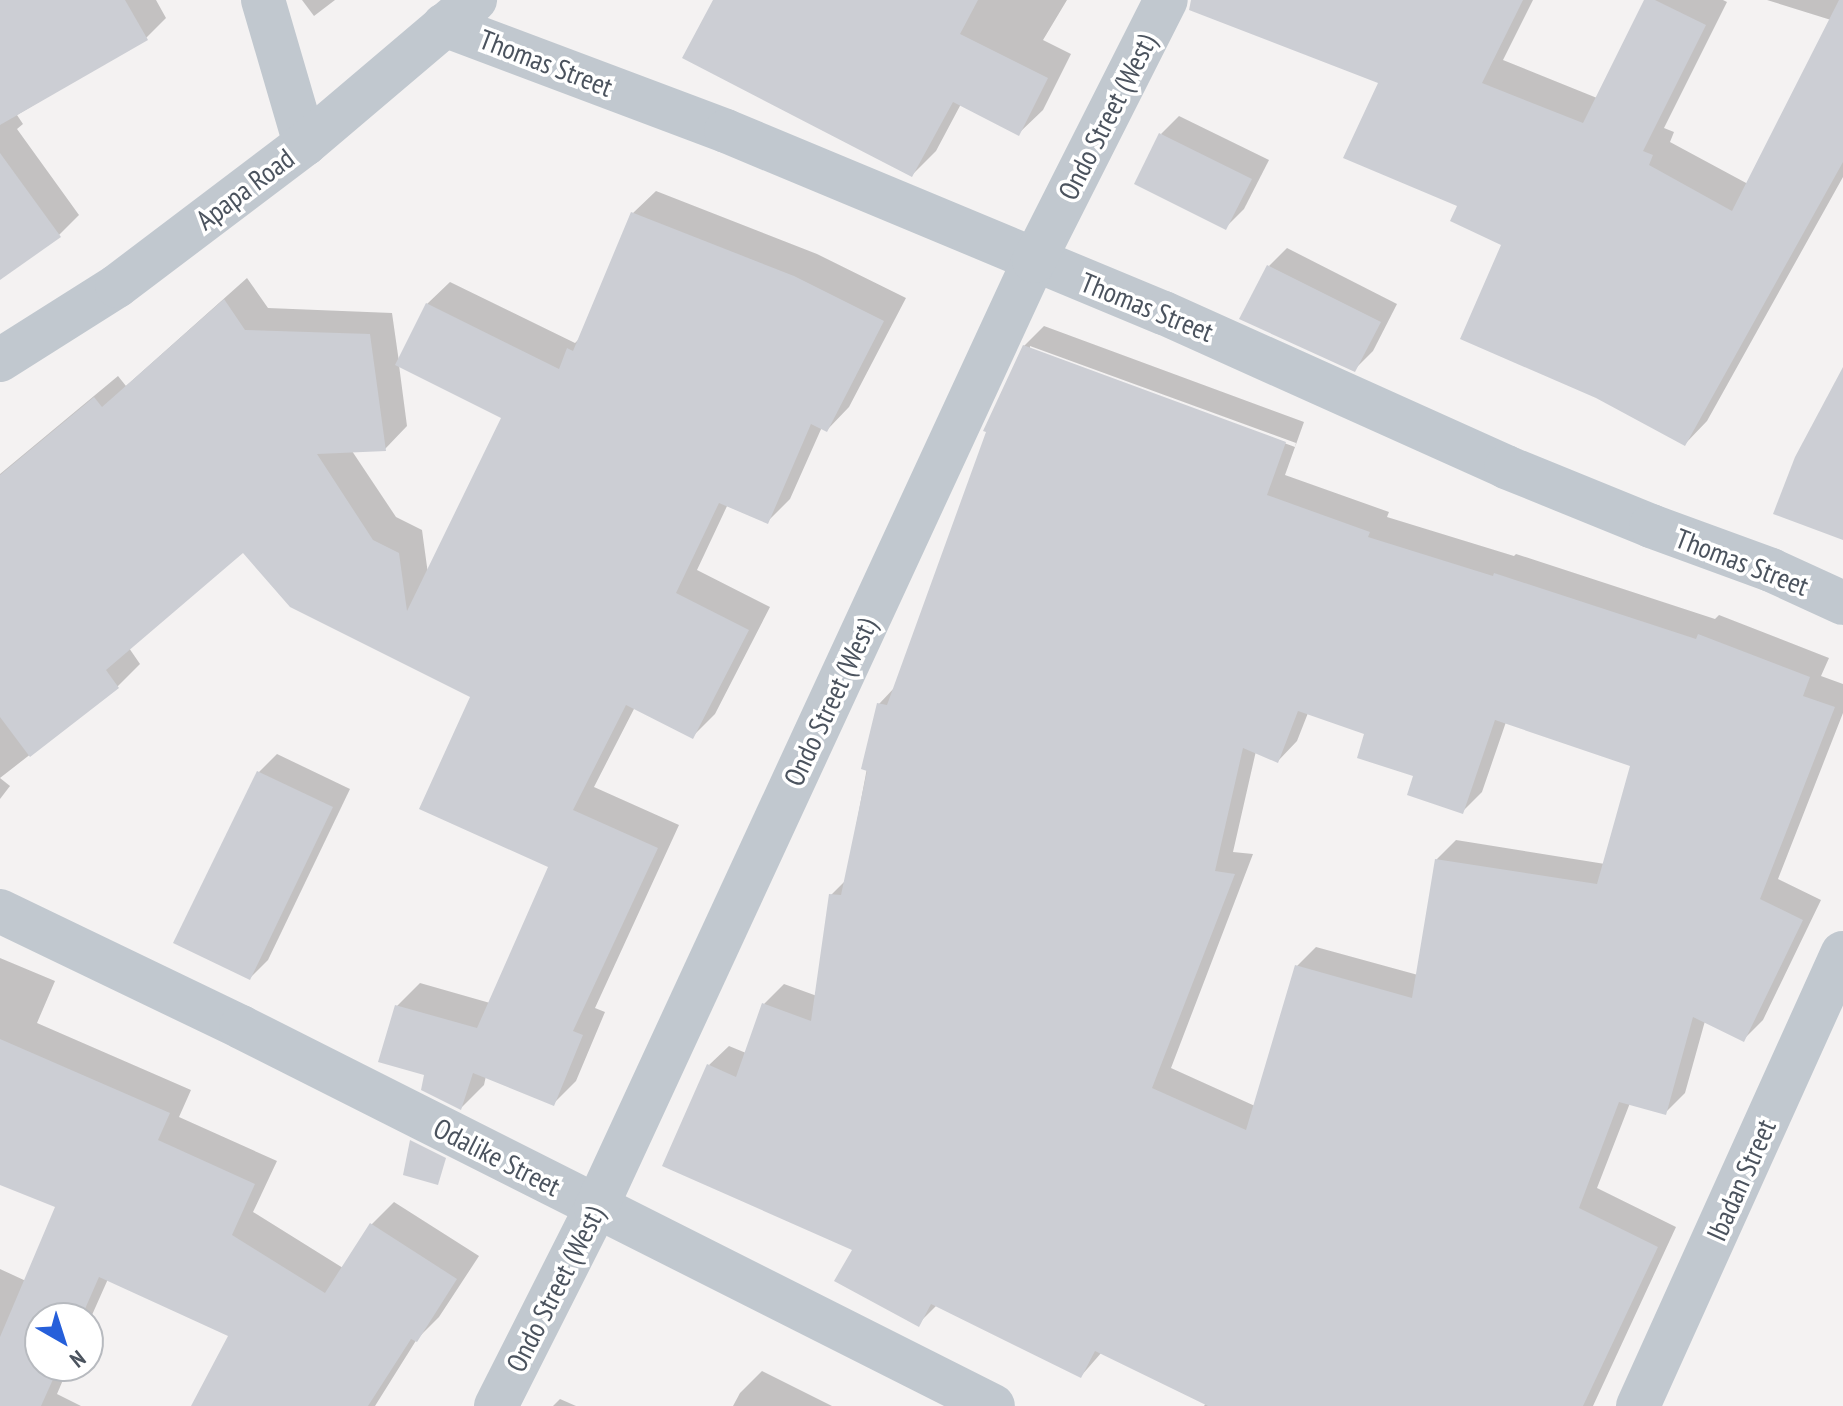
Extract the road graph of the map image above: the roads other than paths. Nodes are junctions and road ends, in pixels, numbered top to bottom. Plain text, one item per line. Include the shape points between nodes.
1 (263, 0) edge
2 (1166, 0) edge
3 (460, 13) edge
4 (305, 144) junction
5 (1034, 261) junction
6 (0, 360) edge
7 (1843, 603) edge
8 (0, 911) edge
9 (1843, 953) edge
10 (596, 1208) junction
11 (496, 1406) edge
12 (993, 1406) edge
13 (1638, 1406) edge

1 - 4 street
2 - 5 street, Ondo Street (West)
3 - 4 street, Apapa Road
3 - 5 street, Thomas Street
4 - 6 street, Apapa Road via 117,286
5 - 7 street, Thomas Street via 1252,351 1506,467
5 - 10 street, Ondo Street (West)
8 - 10 street, Odalike Street
9 - 13 street, Ibadan Street
10 - 11 street, Ondo Street (West)
10 - 12 street, Odalike Street

